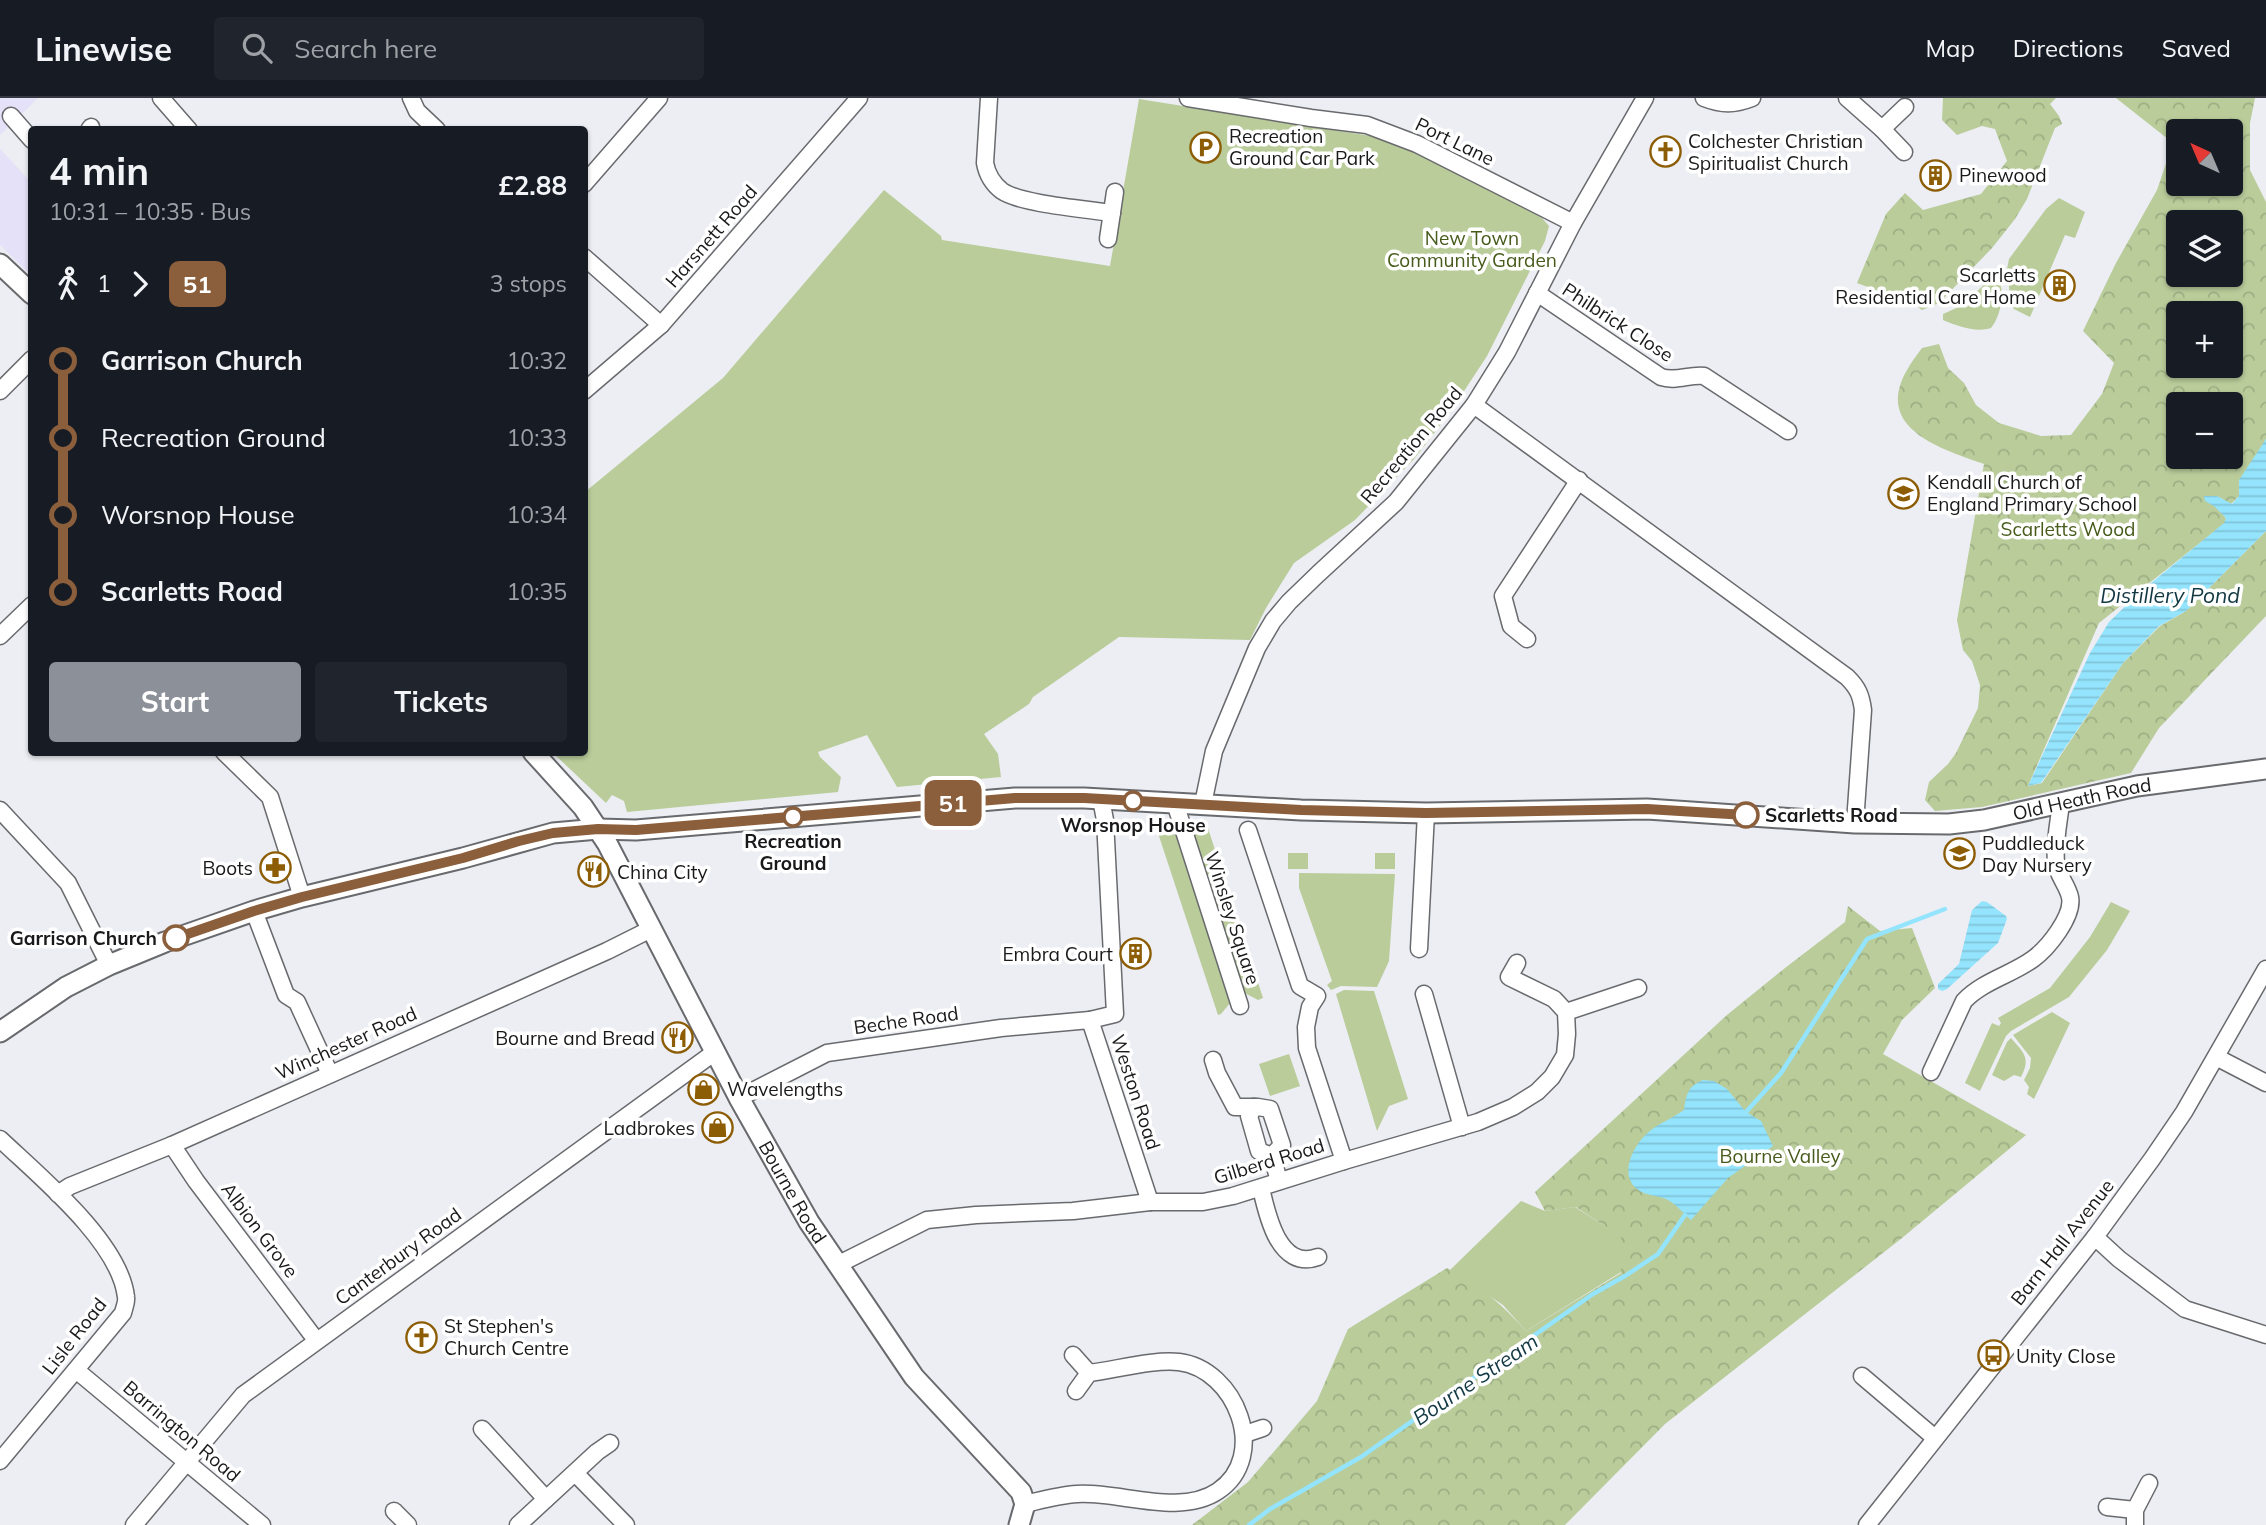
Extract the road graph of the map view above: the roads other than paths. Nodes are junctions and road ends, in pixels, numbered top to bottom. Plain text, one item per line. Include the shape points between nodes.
1 (161, 98) edge
2 (411, 98) edge
3 (659, 98) edge
4 (859, 98) edge
5 (989, 98) edge
6 (1188, 98) edge
7 (1645, 98) edge
8 (1704, 98) edge
9 (1752, 98) edge
10 (1847, 98) edge
11 (1905, 107) dead end
12 (11, 116) dead end
13 (186, 126) edge
14 (434, 126) edge
15 (1882, 129) junction
16 (28, 135) edge
17 (1904, 152) dead end
18 (588, 179) edge
19 (1115, 192) dead end
20 (1112, 213) junction
21 (1573, 223) junction
22 (1108, 239) dead end
23 (588, 261) edge
24 (0, 264) edge
25 (28, 289) edge
26 (1537, 293) junction
27 (661, 325) junction
28 (28, 363) edge
29 (588, 388) edge
30 (0, 391) edge
31 (1474, 405) junction
32 (1788, 431) dead end
33 (1578, 480) junction
34 (28, 609) edge
35 (0, 636) edge
36 (1527, 639) dead end
37 (228, 756) edge
38 (537, 756) edge
39 (2266, 769) edge
40 (1101, 799) junction
41 (1175, 803) junction
42 (2061, 803) junction
43 (1203, 804) junction
44 (0, 810) edge
45 (1426, 813) junction
46 (1855, 823) junction
47 (598, 829) junction
48 (1248, 830) dead end
49 (302, 897) junction
50 (254, 911) junction
51 (650, 929) junction
52 (1419, 949) dead end
53 (1517, 963) dead end
54 (109, 965) junction
55 (2266, 969) edge
56 (1638, 988) dead end
57 (1424, 994) dead end
58 (1240, 1006) dead end
59 (1566, 1012) junction
60 (1090, 1020) junction
61 (0, 1031) edge
62 (715, 1052) junction
63 (2216, 1057) junction
64 (1213, 1060) dead end
65 (1931, 1072) dead end
66 (330, 1074) junction
67 (2266, 1083) edge
68 (739, 1098) junction
69 (1254, 1107) junction
70 (1462, 1126) junction
71 (0, 1139) edge
72 (172, 1144) junction
73 (1272, 1156) junction
74 (1345, 1160) junction
75 (1279, 1181) junction
76 (1261, 1188) junction
77 (58, 1194) junction
78 (1150, 1202) junction
79 (2095, 1237) junction
80 (1318, 1256) dead end
81 (837, 1265) junction
82 (2266, 1335) edge
83 (316, 1340) junction
84 (1073, 1355) dead end
85 (76, 1370) junction
86 (1089, 1373) junction
87 (1862, 1376) dead end
88 (1076, 1391) dead end
89 (1263, 1428) dead end
90 (482, 1429) dead end
91 (1245, 1434) junction
92 (1935, 1438) junction
93 (610, 1443) dead end
94 (0, 1461) edge
95 (186, 1462) junction
96 (575, 1473) junction
97 (2149, 1483) dead end
98 (546, 1499) junction
99 (1024, 1504) junction
100 (2107, 1507) dead end
101 (394, 1511) dead end
102 (2135, 1518) edge
103 (134, 1525) edge
104 (262, 1525) edge
105 (408, 1525) edge
106 (519, 1525) edge
107 (626, 1525) edge
108 (1019, 1525) edge
109 (1867, 1525) edge

1 - 13 street
2 - 14 street
3 - 18 street
4 - 27 street, Harsnett Road
5 - 20 street via 985,163 1001,190 1018,198
6 - 21 street, Port Lane via 1367,125 1417,144
7 - 21 street, Recreation Road
8 - 9 street via 1721,104
10 - 15 street
11 - 15 street
12 - 16 street
15 - 17 street
19 - 20 street
20 - 22 street
21 - 26 street, Recreation Road
23 - 27 street
24 - 25 street
26 - 31 street, Recreation Road
26 - 32 street, Philbrick Close via 1661,377 1704,376
27 - 29 street, Harsnett Road
28 - 30 street
31 - 33 street
31 - 43 street, Recreation Road via 1396,502 1273,621 1256,648 1214,751
33 - 36 street via 1503,596 1511,626
33 - 46 street via 1857,688 1863,710
34 - 35 street
37 - 49 street via 270,797
38 - 47 street, Bourne Road
39 - 42 street, Old Heath Road via 2137,786
40 - 41 street, Old Heath Road
40 - 47 street, Old Heath Road via 1015,798 636,830
40 - 60 street, Weston Road via 1115,1014
41 - 43 street, Old Heath Road
41 - 58 street, Winsley Square
42 - 46 street, Old Heath Road via 1949,824
42 - 65 street via 2056,861 2070,897 2065,921 2035,958 1973,991 1964,1001
43 - 45 street, Old Heath Road
44 - 54 street via 68,883
45 - 46 street, Old Heath Road via 1647,809
45 - 52 street
47 - 49 street, Old Heath Road via 541,836
47 - 51 street, Bourne Road
48 - 74 street via 1300,986 1317,996 1306,1027 1307,1048
49 - 50 street, Old Heath Road
50 - 54 street, Old Heath Road
50 - 66 street via 286,995 297,1002
51 - 62 street, Bourne Road
51 - 66 street, Winchester Road
53 - 59 street via 1509,977 1554,999
54 - 61 street, Old Heath Road via 65,987
55 - 63 street, Barn Hall Avenue
56 - 59 street
57 - 70 street
59 - 70 street, Gilberd Road via 1565,1055 1552,1077 1513,1107
60 - 68 street, Beche Road via 827,1053
60 - 78 street, Weston Road
62 - 68 street, Bourne Road
62 - 83 street, Canterbury Road
63 - 67 street
63 - 79 street, Barn Hall Avenue via 2184,1112
64 - 69 street via 1235,1107
66 - 72 street, Winchester Road
68 - 81 street, Bourne Road
69 - 73 street via 1249,1116 1259,1151
69 - 73 street via 1270,1109 1282,1144
70 - 74 street, Gilberd Road
71 - 77 street, Lisle Road
72 - 77 street, Winchester Road
72 - 83 street, Albion Grove
73 - 75 street
74 - 75 street, Gilberd Road
75 - 76 street, Gilberd Road
76 - 78 street, Gilberd Road via 1203,1202
76 - 80 street via 1273,1231 1289,1253 1308,1260
77 - 85 street, Lisle Road via 110,1253 127,1299 123,1312
78 - 81 street, Gilberd Road via 927,1220
79 - 82 street via 2185,1308
79 - 92 street, Barn Hall Avenue
81 - 99 street, Bourne Road via 914,1377 1021,1492
83 - 95 street, Canterbury Road via 243,1395
84 - 86 street
85 - 94 street, Lisle Road
85 - 95 street, Barrington Road
86 - 88 street
86 - 91 street via 1178,1362 1196,1367 1220,1382 1240,1415
87 - 92 street
89 - 91 street
90 - 98 street
91 - 99 street via 1236,1471 1219,1491 1200,1500 1159,1502 1078,1493
92 - 109 street, Barn Hall Avenue
93 - 96 street
95 - 103 street, Canterbury Road
95 - 104 street, Barrington Road
96 - 98 street
96 - 107 street
97 - 102 street
98 - 106 street
99 - 108 street
100 - 102 street
101 - 105 street

